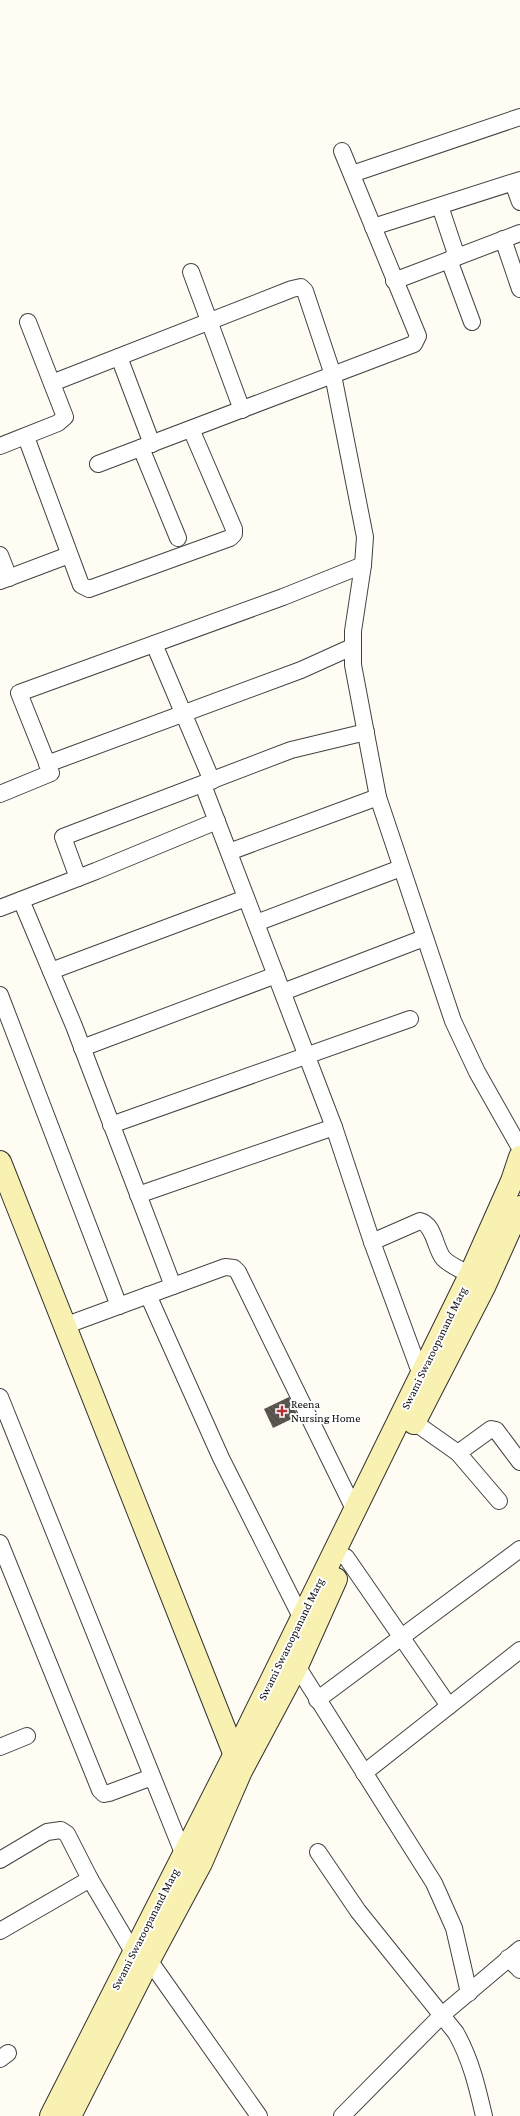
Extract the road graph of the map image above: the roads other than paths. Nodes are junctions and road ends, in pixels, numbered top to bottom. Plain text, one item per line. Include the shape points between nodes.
1 (520, 117) edge
2 (342, 152) dead end
3 (352, 174) junction
4 (516, 181) edge
5 (520, 202) edge
6 (440, 206) junction
7 (373, 227) junction
8 (520, 233) edge
9 (503, 239) junction
10 (453, 258) junction
11 (191, 272) dead end
12 (394, 281) junction
13 (520, 289) edge
14 (28, 322) dead end
15 (210, 322) junction
16 (472, 322) dead end
17 (119, 357) junction
18 (333, 375) junction
19 (52, 383) junction
20 (242, 410) junction
21 (191, 429) junction
22 (26, 437) junction
23 (0, 446) edge
24 (147, 446) junction
25 (98, 464) dead end
26 (178, 538) dead end
27 (0, 555) edge
28 (69, 556) junction
29 (363, 565) junction
30 (5, 579) edge
31 (154, 644) junction
32 (352, 647) junction
33 (184, 713) junction
34 (366, 732) junction
35 (47, 764) junction
36 (207, 783) junction
37 (0, 794) edge
38 (378, 797) junction
39 (217, 821) junction
40 (229, 852) junction
41 (401, 868) junction
42 (78, 878) junction
43 (246, 898) junction
44 (21, 900) junction
45 (0, 908) edge
46 (256, 923) junction
47 (424, 938) junction
48 (51, 971) junction
49 (276, 975) junction
50 (283, 992) junction
51 (0, 995) edge
52 (410, 1019) dead end
53 (82, 1048) junction
54 (307, 1055) junction
55 (111, 1125) junction
56 (334, 1127) junction
57 (520, 1148) edge
58 (520, 1157) edge
59 (0, 1162) edge
60 (138, 1195) junction
61 (520, 1207) edge
62 (372, 1242) junction
63 (470, 1275) junction
64 (173, 1286) junction
65 (148, 1295) junction
66 (119, 1306) junction
67 (64, 1326) junction
68 (421, 1376) junction
69 (0, 1397) edge
70 (414, 1422) junction
71 (515, 1445) edge
72 (458, 1453) junction
73 (520, 1462) edge
74 (499, 1501) dead end
75 (355, 1511) junction
76 (0, 1543) edge
77 (520, 1549) edge
78 (346, 1557) junction
79 (301, 1617) junction
80 (403, 1637) junction
81 (520, 1650) edge
82 (296, 1666) junction
83 (317, 1700) junction
84 (449, 1706) junction
85 (27, 1736) dead end
86 (0, 1747) edge
87 (238, 1762) junction
88 (364, 1773) junction
89 (152, 1777) junction
90 (318, 1852) dead end
91 (183, 1853) junction
92 (0, 1860) edge
93 (90, 1879) junction
94 (0, 1931) edge
95 (514, 1953) edge
96 (141, 1956) junction
97 (520, 1970) edge
98 (469, 1993) junction
99 (442, 2015) junction
100 (52, 2116) edge
101 (70, 2116) edge
102 (258, 2116) edge
103 (342, 2116) edge
104 (484, 2116) edge

1 - 3 street
2 - 3 street
3 - 7 street
4 - 5 street
4 - 6 street
6 - 7 street
6 - 10 street
7 - 12 street
8 - 9 street
9 - 10 street
9 - 13 street
10 - 12 street
10 - 16 street
11 - 15 street
12 - 18 street via 418,340 414,344
14 - 19 street
15 - 17 street
15 - 18 street via 301,287 305,290
15 - 20 street
17 - 19 street
17 - 24 street
18 - 20 street
18 - 29 street via 365,537
19 - 22 street via 65,417 58,423
20 - 21 street
21 - 24 street
21 - 28 street via 234,534 230,538 89,589 81,585
22 - 23 street
22 - 28 street
24 - 25 street
24 - 26 street
27 - 30 street
28 - 30 street
29 - 31 street
29 - 32 street
31 - 33 street
31 - 35 street via 19,693
32 - 33 street via 301,670
32 - 34 street
33 - 35 street
33 - 36 street
34 - 36 street via 290,750
34 - 38 street
35 - 37 street via 51,773
36 - 39 street
36 - 42 street via 63,836
38 - 40 street
38 - 41 street
39 - 40 street
39 - 42 street
40 - 43 street
41 - 46 street
41 - 47 street
42 - 44 street
43 - 46 street
43 - 48 street
44 - 45 street
44 - 48 street
46 - 49 street
47 - 50 street
47 - 57 street via 459,1036
48 - 53 street
49 - 50 street
49 - 53 street
50 - 54 street
51 - 66 street
52 - 54 street
53 - 55 street
54 - 55 street
54 - 56 street
55 - 60 street
56 - 60 street
56 - 62 street
58 - 63 street, Swami Swaroopanand Marg
59 - 67 street
60 - 64 street
61 - 70 street, Swami Swaroopanand Marg via 484,1286
62 - 63 street via 420,1221 424,1222 445,1260
62 - 68 street
63 - 68 street, Swami Swaroopanand Marg
64 - 65 street
64 - 75 street via 225,1267 234,1268 238,1272
65 - 66 street
65 - 79 street via 221,1458
66 - 67 street
67 - 87 street
68 - 75 street, Swami Swaroopanand Marg
69 - 89 street
70 - 72 street
70 - 78 street, Swami Swaroopanand Marg
71 - 72 street via 491,1429
71 - 73 street
72 - 74 street
75 - 79 street, Swami Swaroopanand Marg
76 - 89 street via 100,1790 104,1794 109,1793
77 - 80 street
78 - 80 street
78 - 82 street, Swami Swaroopanand Marg
79 - 87 street, Swami Swaroopanand Marg
80 - 83 street
80 - 84 street
81 - 84 street
82 - 83 street
82 - 87 street, Swami Swaroopanand Marg
83 - 88 street
84 - 88 street
85 - 86 street
87 - 91 street, Swami Swaroopanand Marg
87 - 96 street, Swami Swaroopanand Marg via 201,1863
88 - 98 street via 442,1898 454,1928
89 - 91 street
90 - 99 street via 358,1911
91 - 96 street, Swami Swaroopanand Marg
92 - 93 street via 47,1832 60,1830 66,1834
93 - 94 street
93 - 96 street
95 - 97 street
95 - 98 street
96 - 100 street, Swami Swaroopanand Marg
96 - 101 street, Swami Swaroopanand Marg
96 - 102 street
98 - 99 street
99 - 103 street
99 - 104 street via 466,2051

